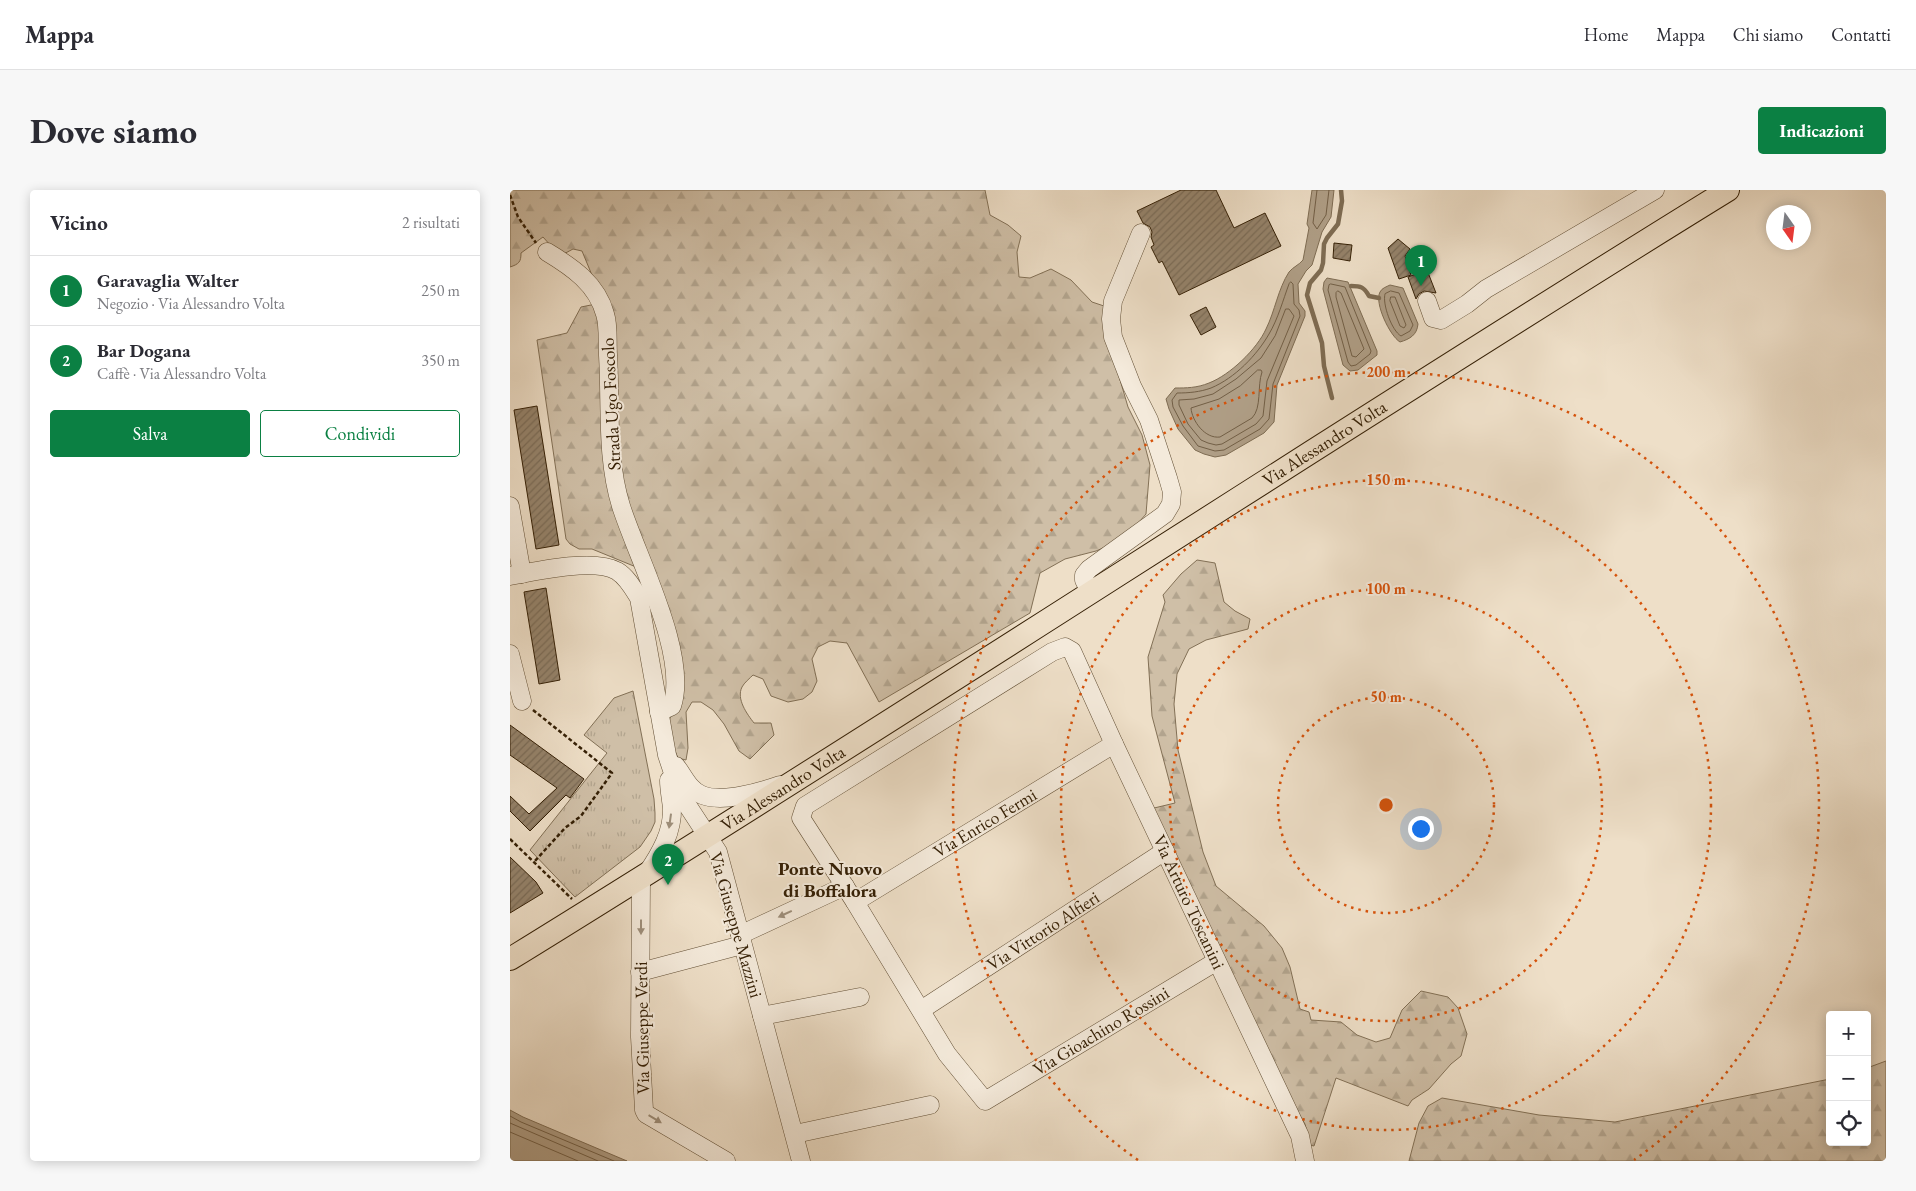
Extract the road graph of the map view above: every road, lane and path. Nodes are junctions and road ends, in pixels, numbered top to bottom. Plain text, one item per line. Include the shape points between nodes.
1 (1655, 190) edge
2 (1728, 190) edge
3 (510, 195) edge
4 (1141, 233) dead end
5 (547, 252) joint
6 (1427, 301) dead end
7 (510, 506) edge
8 (516, 575) edge
9 (1090, 592) junction
10 (1065, 647) joint
11 (510, 654) edge
12 (922, 699) junction
13 (522, 701) joint
14 (659, 712) junction
15 (938, 723) junction
16 (1114, 744) junction
17 (667, 755) junction
18 (803, 775) junction
19 (702, 795) junction
20 (707, 836) junction
21 (510, 839) edge
22 (1164, 851) junction
23 (534, 862) junction
24 (643, 877) junction
25 (845, 886) junction
26 (856, 902) junction
27 (585, 913) junction
28 (741, 940) junction
29 (510, 959) edge
30 (1217, 961) junction
31 (640, 972) junction
32 (860, 997) dead end
33 (921, 1010) junction
34 (762, 1016) junction
35 (930, 1104) dead end
36 (795, 1134) junction
37 (726, 1161) edge
38 (801, 1161) edge
39 (1305, 1161) edge

1 - 6 street via 1486,289 1441,320 1433,318
2 - 9 main road, Via Alessandro Volta
3 - 5 path via 518,217 533,241
4 - 9 street via 1113,301 1112,328 1132,386 1149,420 1172,492 1171,504 1165,514 1089,569 1084,575
5 - 14 street, Strada Ugo Foscolo via 572,266 592,286 605,314 611,462 621,506 672,654 676,695 672,706
7 - 8 street
8 - 14 street via 585,565 616,571 628,580 639,598
9 - 12 main road, Via Alessandro Volta
10 - 15 street, Via Alessandro Volta
10 - 16 street, Via Arturo Toscanini via 1072,650 1077,658
11 - 13 street
12 - 15 street
12 - 18 main road, Via Alessandro Volta
13 - 23 path via 612,773 580,816
14 - 17 street
15 - 25 street, Via Alessandro Volta via 805,806 801,818
16 - 22 street, Via Arturo Toscanini
16 - 26 street, Via Enrico Fermi
17 - 19 street via 688,784
17 - 20 street, Via Giuseppe Mazzini via 680,794
17 -> 24 street via 672,809 668,832 658,856
18 - 19 street via 769,789 739,795 720,798
18 - 20 main road, Via Alessandro Volta
19 - 20 street
20 - 24 main road, Via Alessandro Volta
20 - 28 street, Via Giuseppe Mazzini via 718,852
21 - 23 path
22 - 30 street, Via Arturo Toscanini
22 - 33 street, Via Vittorio Alfieri
23 - 27 path
24 - 27 main road, Via Alessandro Volta
24 -> 31 street, Via Giuseppe Verdi
25 - 26 street
25 -> 28 street
26 - 33 street
27 - 29 main road, Via Alessandro Volta
28 - 31 street
28 - 34 street, Via Giuseppe Mazzini
30 - 33 street, Via Gioachino Rossini via 985,1101 947,1054
30 - 39 street, Via Arturo Toscanini via 1300,1136
31 -> 37 street, Via Giuseppe Verdi via 644,1110
32 - 34 street, Via Giuseppe Mazzini
34 - 36 street, Via Giuseppe Mazzini
35 - 36 street
36 - 38 street, Via Giuseppe Mazzini

